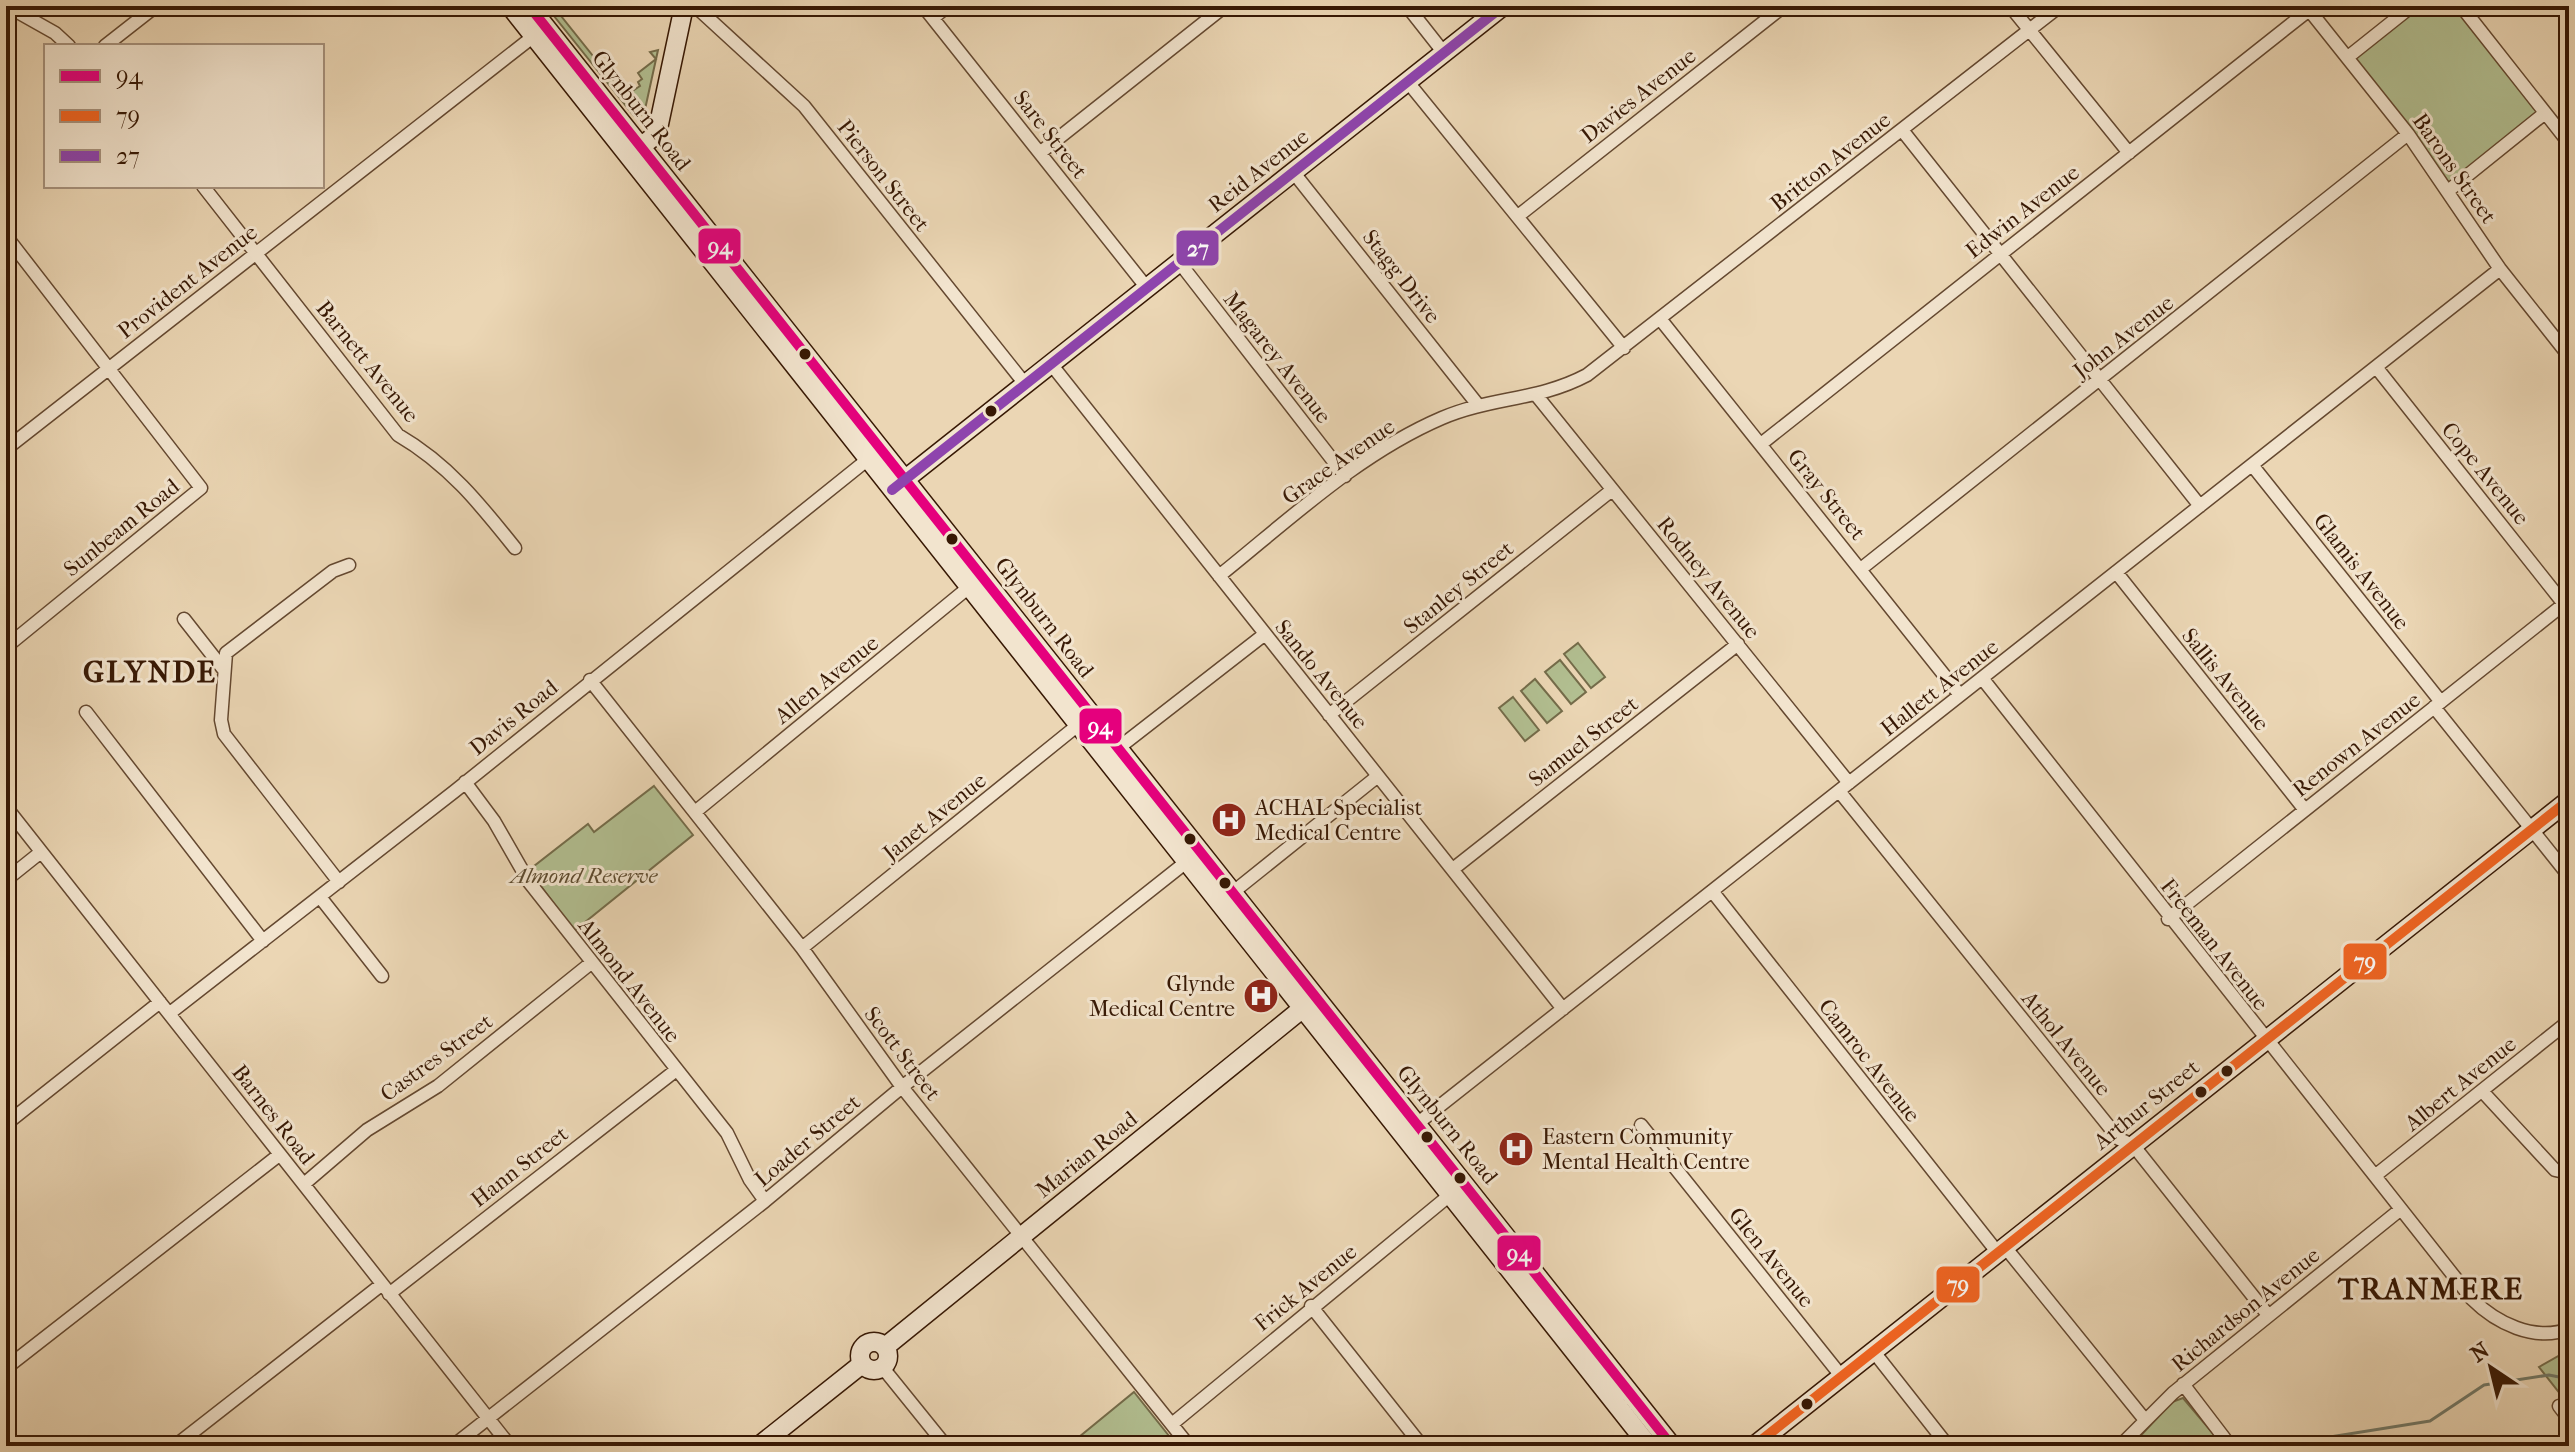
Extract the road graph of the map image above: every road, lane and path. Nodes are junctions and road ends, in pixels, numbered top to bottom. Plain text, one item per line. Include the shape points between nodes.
1 (7, 6) edge
2 (156, 6) edge
3 (510, 6) edge
4 (529, 6) edge
5 (684, 6) edge
6 (695, 6) edge
7 (923, 6) edge
8 (948, 6) edge
9 (1225, 6) edge
10 (1407, 6) edge
11 (1503, 6) edge
12 (1784, 6) edge
13 (2010, 6) edge
14 (2060, 6) edge
15 (2412, 6) edge
16 (2461, 6) edge
17 (2307, 8) edge
18 (933, 18) junction
19 (2029, 30) junction
20 (540, 32) junction
21 (67, 44) edge
22 (108, 44) edge
23 (1444, 53) junction
24 (2348, 57) junction
25 (1407, 81) junction
26 (2545, 113) junction
27 (1902, 130) junction
28 (2408, 134) junction
29 (2569, 143) edge
30 (635, 152) junction
31 (1041, 152) junction
32 (2129, 153) junction
33 (1294, 173) junction
34 (205, 188) edge
35 (2448, 191) junction
36 (1518, 216) junction
37 (6, 236) edge
38 (256, 252) junction
39 (2000, 254) junction
40 (1179, 262) junction
41 (2500, 269) junction
42 (1147, 288) junction
43 (1661, 320) junction
44 (1624, 348) junction
45 (2569, 356) edge
46 (1051, 364) junction
47 (2376, 367) junction
48 (107, 369) junction
49 (2100, 380) junction
50 (1025, 384) junction
51 (1537, 396) junction
52 (1478, 405) junction
53 (1761, 444) junction
54 (6, 449) edge
55 (875, 454) junction
56 (2252, 465) junction
57 (1345, 476) junction
58 (899, 484) junction
59 (1612, 490) junction
60 (2200, 506) junction
61 (515, 548) dead end
62 (349, 565) dead end
63 (1862, 568) junction
64 (2116, 572) junction
65 (1219, 576) junction
66 (975, 582) junction
67 (2567, 602) edge
68 (184, 619) dead end
69 (1265, 634) junction
70 (1738, 644) junction
71 (6, 647) edge
72 (224, 670) junction
73 (1982, 678) junction
74 (590, 680) junction
75 (1960, 695) junction
76 (2437, 705) junction
77 (86, 712) dead end
78 (1329, 715) junction
79 (1083, 720) junction
80 (1118, 748) junction
81 (1103, 759) junction
82 (1378, 776) junction
83 (465, 782) junction
84 (1844, 787) junction
85 (2569, 800) edge
86 (6, 807) edge
87 (2305, 810) junction
88 (695, 812) junction
89 (2532, 829) junction
90 (41, 852) junction
91 (1185, 863) junction
92 (1453, 869) junction
93 (2569, 876) edge
94 (6, 880) edge
95 (339, 882) junction
96 (1712, 891) junction
97 (1232, 893) junction
98 (320, 897) junction
99 (2168, 919) junction
100 (263, 941) junction
101 (802, 948) junction
102 (591, 963) junction
103 (382, 976) dead end
104 (1317, 998) junction
105 (160, 1002) junction
106 (1563, 1009) junction
107 (1301, 1010) junction
108 (170, 1013) junction
109 (2569, 1021) edge
110 (2265, 1040) junction
111 (675, 1071) junction
112 (902, 1087) junction
113 (2482, 1091) junction
114 (6, 1124) edge
115 (1641, 1125) dead end
116 (1409, 1130) junction
117 (2133, 1145) junction
118 (279, 1155) junction
119 (2569, 1173) edge
120 (2376, 1175) junction
121 (304, 1184) junction
122 (1457, 1189) junction
123 (765, 1201) junction
124 (2401, 1209) junction
125 (1492, 1218) junction
126 (1021, 1237) junction
127 (2002, 1250) junction
128 (1505, 1264) junction
129 (385, 1289) junction
130 (1311, 1306) junction
131 (2268, 1315) junction
132 (2569, 1329) edge
133 (885, 1347) junction
134 (1874, 1352) junction
135 (862, 1364) junction
136 (6, 1368) edge
137 (883, 1368) junction
138 (1842, 1377) junction
139 (2183, 1384) junction
140 (2559, 1406) dead end
141 (487, 1418) junction
142 (2569, 1419) edge
143 (2145, 1420) junction
144 (1172, 1424) junction
145 (2225, 1439) dead end
146 (1666, 1444) edge
147 (175, 1446) edge
148 (453, 1446) edge
149 (510, 1446) edge
150 (759, 1446) edge
151 (946, 1446) edge
152 (1189, 1446) edge
153 (1422, 1446) edge
154 (1649, 1446) edge
155 (1754, 1446) edge
156 (1948, 1446) edge
157 (2120, 1446) edge

1 - 21 street
2 - 22 street
3 - 20 main road, Glynburn Road
4 - 20 main road, Glynburn Road
5 - 30 main road via 659,124
6 - 50 street, Pierson Street via 804,106
7 - 18 street, Sare Street
8 - 18 street
9 - 31 street
10 - 23 street
11 - 23 main road, Reid Avenue
12 - 36 street, Davies Avenue
13 - 19 street
14 - 19 street, Britton Avenue
15 - 24 street
16 - 26 street
17 - 24 street, Barons Street
17 - 32 street, Edwin Avenue
18 - 31 street, Sare Street
19 - 27 street, Britton Avenue
19 - 32 street
20 - 30 main road, Glynburn Road
20 - 38 street, Provident Avenue
23 - 25 main road, Reid Avenue
24 - 28 street, Barons Street
25 - 33 main road, Reid Avenue
25 - 36 street
26 - 29 street
26 - 35 street
27 - 39 street
27 - 43 street, Britton Avenue
28 - 35 street, Barons Street
28 - 49 street, John Avenue
30 - 55 main road, Glynburn Road
31 - 42 street, Sare Street
32 - 39 street, Edwin Avenue
33 - 40 main road, Reid Avenue
33 - 52 street, Stagg Drive
34 - 38 street, Barnett Avenue
35 - 41 street, Barons Street
36 - 44 street
37 - 48 street, Sunbeam Road
38 - 48 street, Provident Avenue
38 - 61 street, Barnett Avenue via 398,435 432,455
39 - 49 street
39 - 53 street, Edwin Avenue
40 - 42 main road, Reid Avenue
40 - 57 street, Magarey Avenue
41 - 45 street, Barons Street
41 - 47 street, Hallett Avenue
42 - 46 main road, Reid Avenue
43 - 44 street, Britton Avenue
43 - 53 street, Gray Street
44 - 51 street, Grace Avenue via 1587,375
46 - 50 main road, Reid Avenue
46 - 65 street, Sando Avenue
47 - 56 street, Hallett Avenue
47 - 67 street, Cope Avenue
48 - 54 street, Provident Avenue
48 - 71 street, Sunbeam Road via 201,488
49 - 60 street
49 - 63 street, John Avenue
50 - 58 main road, Reid Avenue
51 - 52 street, Grace Avenue
51 - 59 street, Rodney Avenue
52 - 57 street, Grace Avenue via 1413,432
53 - 63 street, Gray Street
55 - 58 main road, Glynburn Road
55 - 74 street, Davis Road
56 - 60 street, Hallett Avenue
56 - 76 street, Glamis Avenue
57 - 65 street, Grace Avenue
58 - 66 main road, Glynburn Road
59 - 70 street, Rodney Avenue
59 - 78 street, Stanley Street
60 - 64 street, Hallett Avenue
62 - 72 street via 333,571 231,648
63 - 75 street, Gray Street
64 - 73 street, Hallett Avenue
64 - 87 street, Sallis Avenue
65 - 69 street, Sando Avenue
66 - 79 main road, Glynburn Road
66 - 88 street, Allen Avenue
67 - 76 street, Renown Avenue
68 - 72 street
69 - 78 street, Sando Avenue
69 - 80 street
70 - 84 street, Rodney Avenue
70 - 92 street, Samuel Street
72 - 95 street via 222,732
73 - 75 street, Hallett Avenue
73 - 99 street, Freeman Avenue
74 - 83 street, Davis Road
74 - 88 street, Scott Street
75 - 84 street, Hallett Avenue
76 - 87 street, Renown Avenue
76 - 89 street, Glamis Avenue
77 - 100 street
78 - 82 street, Sando Avenue
79 - 80 main road, Glynburn Road
79 - 81 main road, Glynburn Road
79 - 101 street, Janet Avenue
80 - 81 street
80 - 97 main road, Glynburn Road
81 - 91 main road, Glynburn Road
82 - 92 street, Sando Avenue
82 - 97 street
83 - 95 street, Davis Road
83 - 102 street, Almond Avenue via 529,882
84 - 96 street, Hallett Avenue
84 - 117 street, Athol Avenue via 2119,1139
85 - 89 main road, Arthur Street
86 - 90 street, Barnes Road
87 - 99 street, Renown Avenue
88 - 101 street, Scott Street
89 - 93 street, Glamis Avenue
89 - 110 main road, Arthur Street
90 - 94 street
90 - 105 street, Barnes Road
91 - 107 main road, Glynburn Road
91 - 112 street, Loader Street
92 - 106 street, Sando Avenue
95 - 98 street, Davis Road
96 - 106 street, Hallett Avenue
96 - 127 street, Camroc Avenue
97 - 104 main road, Glynburn Road
98 - 100 street, Davis Road
98 - 103 street
99 - 110 street, Freeman Avenue
100 - 108 street, Davis Road
101 - 112 street, Scott Street
102 - 111 street, Almond Avenue
102 - 121 street, Castres Street via 438,1086 367,1130
104 - 107 main road, Marian Road
104 - 116 main road, Glynburn Road
105 - 108 street, Barnes Road
105 - 114 street
106 - 116 street, Hallett Avenue
107 - 116 main road, Glynburn Road
107 - 126 main road, Marian Road
108 - 118 street, Barnes Road
109 - 113 street, Albert Avenue
110 - 117 main road, Arthur Street
110 - 120 street, Freeman Avenue
111 - 123 street, Almond Avenue via 727,1133
111 - 129 street, Hann Street
112 - 123 street, Loader Street
112 - 126 street, Scott Street
113 - 119 street via 2555,1170
113 - 120 street, Albert Avenue
115 - 138 street, Glen Avenue
116 - 122 main road, Glynburn Road
117 - 127 main road, Arthur Street
117 - 131 street, Athol Avenue
118 - 121 street, Barnes Road
118 - 136 street
120 - 124 street, Freeman Avenue
121 - 129 street, Barnes Road
122 - 125 main road, Glynburn Road
122 - 128 main road, Glynburn Road
122 - 130 street, Frick Avenue
123 - 141 street, Loader Street
124 - 131 street, Richardson Avenue
124 - 132 street, Freeman Avenue via 2485,1312 2504,1325 2542,1333
125 - 128 main road via 1491,1232
125 - 146 main road, Glynburn Road
126 - 133 main road, Marian Road
126 - 144 street, Scott Street
127 - 134 main road, Arthur Street
127 - 143 street, Camroc Avenue
128 - 154 main road, Glynburn Road
129 - 141 street, Barnes Road
129 - 147 street, Hann Street
130 - 144 street, Frick Avenue
130 - 153 street
131 - 139 street, Richardson Avenue
133 - 135 main road via 868,1344 860,1355
133 - 137 main road via 888,1359
134 - 138 main road, Arthur Street
134 - 156 street
135 - 137 main road via 871,1370
135 - 150 main road
137 - 151 street
138 - 155 main road, Arthur Street
139 - 143 street, Richardson Avenue
139 - 145 street
140 - 142 street
141 - 148 street, Loader Street
141 - 149 street, Barnes Road
143 - 157 street, Richardson Avenue
144 - 152 street, Scott Street

